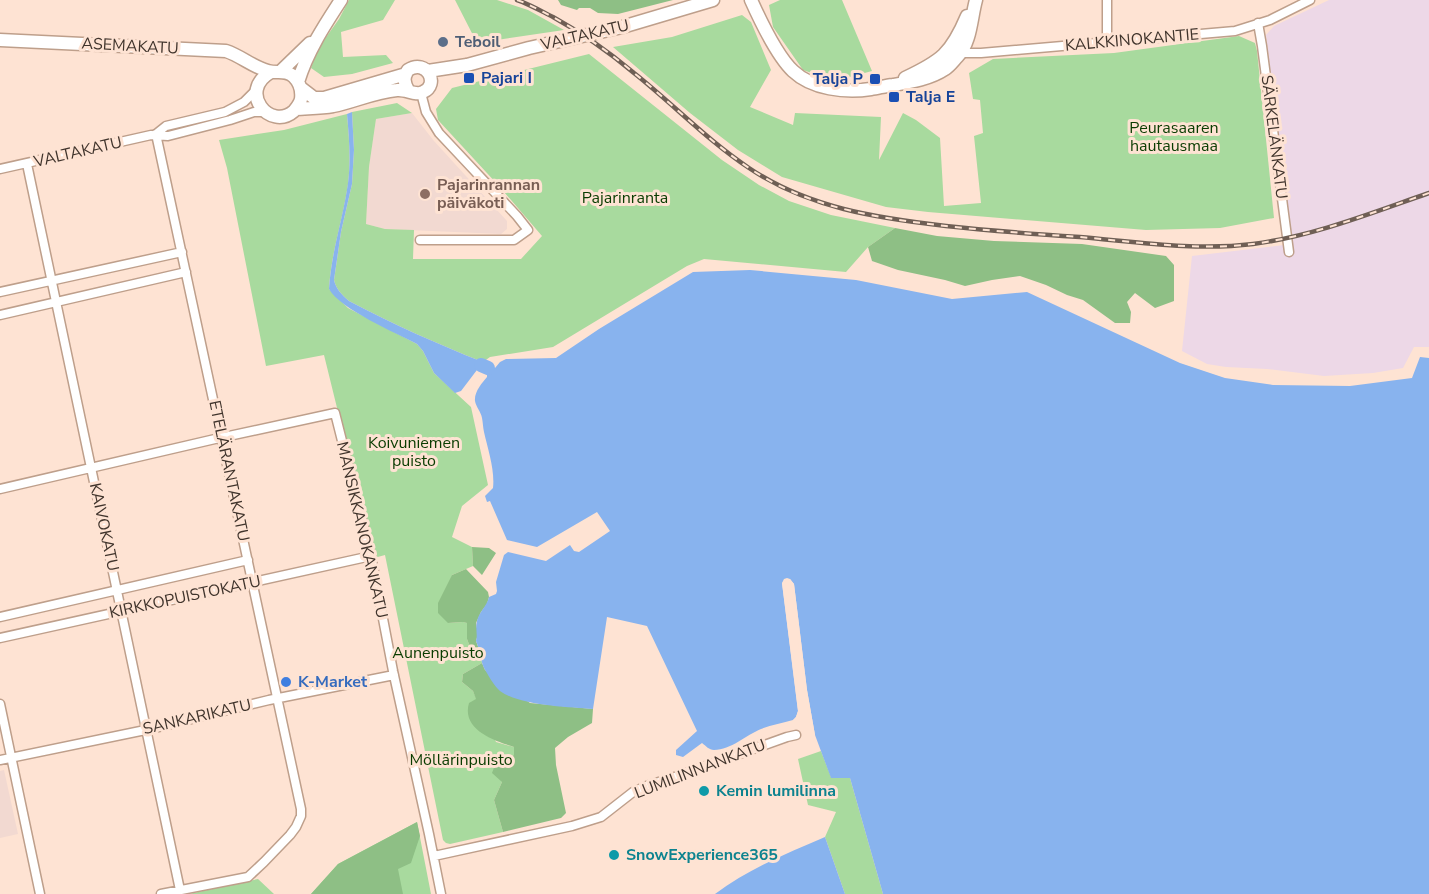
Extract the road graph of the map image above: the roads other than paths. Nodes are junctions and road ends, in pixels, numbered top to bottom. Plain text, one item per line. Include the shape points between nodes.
1 (340, 0) edge
2 (713, 0) edge
3 (751, 0) edge
4 (975, 0) edge
5 (1107, 0) edge
6 (1304, 1) edge
7 (1258, 22) junction
8 (319, 33) junction
9 (0, 40) edge
10 (1107, 42) junction
11 (955, 52) junction
12 (255, 67) junction
13 (457, 68) junction
14 (428, 71) junction
15 (276, 72) junction
16 (406, 74) junction
17 (299, 85) junction
18 (258, 86) junction
19 (408, 90) junction
20 (426, 90) junction
21 (296, 109) junction
22 (265, 112) junction
23 (156, 134) junction
24 (27, 164) junction
25 (0, 170) edge
26 (420, 240) dead end
27 (182, 252) junction
28 (1289, 252) dead end
29 (186, 272) junction
30 (51, 281) junction
31 (0, 292) edge
32 (56, 301) junction
33 (0, 315) edge
34 (222, 438) junction
35 (91, 468) junction
36 (0, 489) edge
37 (371, 556) junction
38 (248, 560) junction
39 (253, 582) junction
40 (117, 590) junction
41 (122, 611) junction
42 (0, 617) edge
43 (0, 638) edge
44 (394, 675) junction
45 (277, 699) junction
46 (0, 704) edge
47 (147, 730) junction
48 (796, 735) dead end
49 (11, 758) junction
50 (0, 760) edge
51 (434, 856) junction
52 (180, 890) junction
53 (40, 894) edge
54 (161, 894) edge
55 (441, 894) edge

1 - 8 main road
2 - 13 main road, VALTAKATU
3 - 11 main road via 784,61 803,79 817,85 849,90 912,83 945,69
4 - 11 main road via 968,37
5 - 10 street
6 - 7 street, KALKKINOKANTIE via 1270,20
7 - 10 street, KALKKINOKANTIE via 1235,31
7 - 28 street, SÄRKELÄNKATU
8 - 15 main road
8 - 17 main road via 302,67
9 - 12 main road, ASEMAKATU via 226,51
10 - 11 street, KALKKINOKANTIE
12 - 15 main road, ASEMAKATU
12 - 18 main road
13 - 14 main road, VALTAKATU
13 - 20 main road, VALTAKATU
14 - 16 main road via 417,66
14 - 20 main road via 431,78
15 - 17 main road via 294,76
15 - 18 main road via 265,76
16 - 17 main road via 324,98 314,98
16 - 19 main road
17 - 21 main road via 301,96
18 - 22 main road via 258,102
18 - 23 street, VALTAKATU via 244,102 225,112 166,126
19 - 20 main road
19 - 21 main road
20 - 26 street via 426,112 439,133 528,231 514,240
21 - 22 main road via 284,116
22 - 23 street, VALTAKATU via 168,136
23 - 24 street, VALTAKATU
23 - 27 street, ETELÄRANTAKATU
24 - 25 street, VALTAKATU
24 - 30 street, KAIVOKATU
27 - 29 street, ETELÄRANTAKATU
27 - 30 street
29 - 32 street
29 - 34 street, ETELÄRANTAKATU
30 - 31 street
30 - 32 street, KAIVOKATU
32 - 33 street
32 - 35 street, KAIVOKATU
34 - 35 street
34 - 37 street, MANSIKKANOKANKATU via 335,413
34 - 38 street, ETELÄRANTAKATU
35 - 36 street
35 - 40 street, KAIVOKATU
37 - 39 street, KIRKKOPUISTOKATU
37 - 44 street, MANSIKKANOKANKATU
38 - 39 street, ETELÄRANTAKATU
38 - 40 street, KIRKKOPUISTOKATU
39 - 41 street, KIRKKOPUISTOKATU
39 - 45 street, ETELÄRANTAKATU
40 - 41 street, KAIVOKATU
40 - 42 street, KIRKKOPUISTOKATU
41 - 43 street, KIRKKOPUISTOKATU
41 - 47 street, KAIVOKATU
44 - 45 street, SANKARIKATU
44 - 51 street, MANSIKKANOKANKATU
45 - 47 street, SANKARIKATU
45 - 52 street, ETELÄRANTAKATU via 301,808 296,827 248,877
46 - 49 street
47 - 49 street, SANKARIKATU
47 - 52 street, KAIVOKATU
48 - 51 street, LUMILINNANKATU via 649,785 633,792 601,817
49 - 50 street, SANKARIKATU
49 - 53 street
51 - 55 street, MANSIKKANOKANKATU
52 - 54 street

